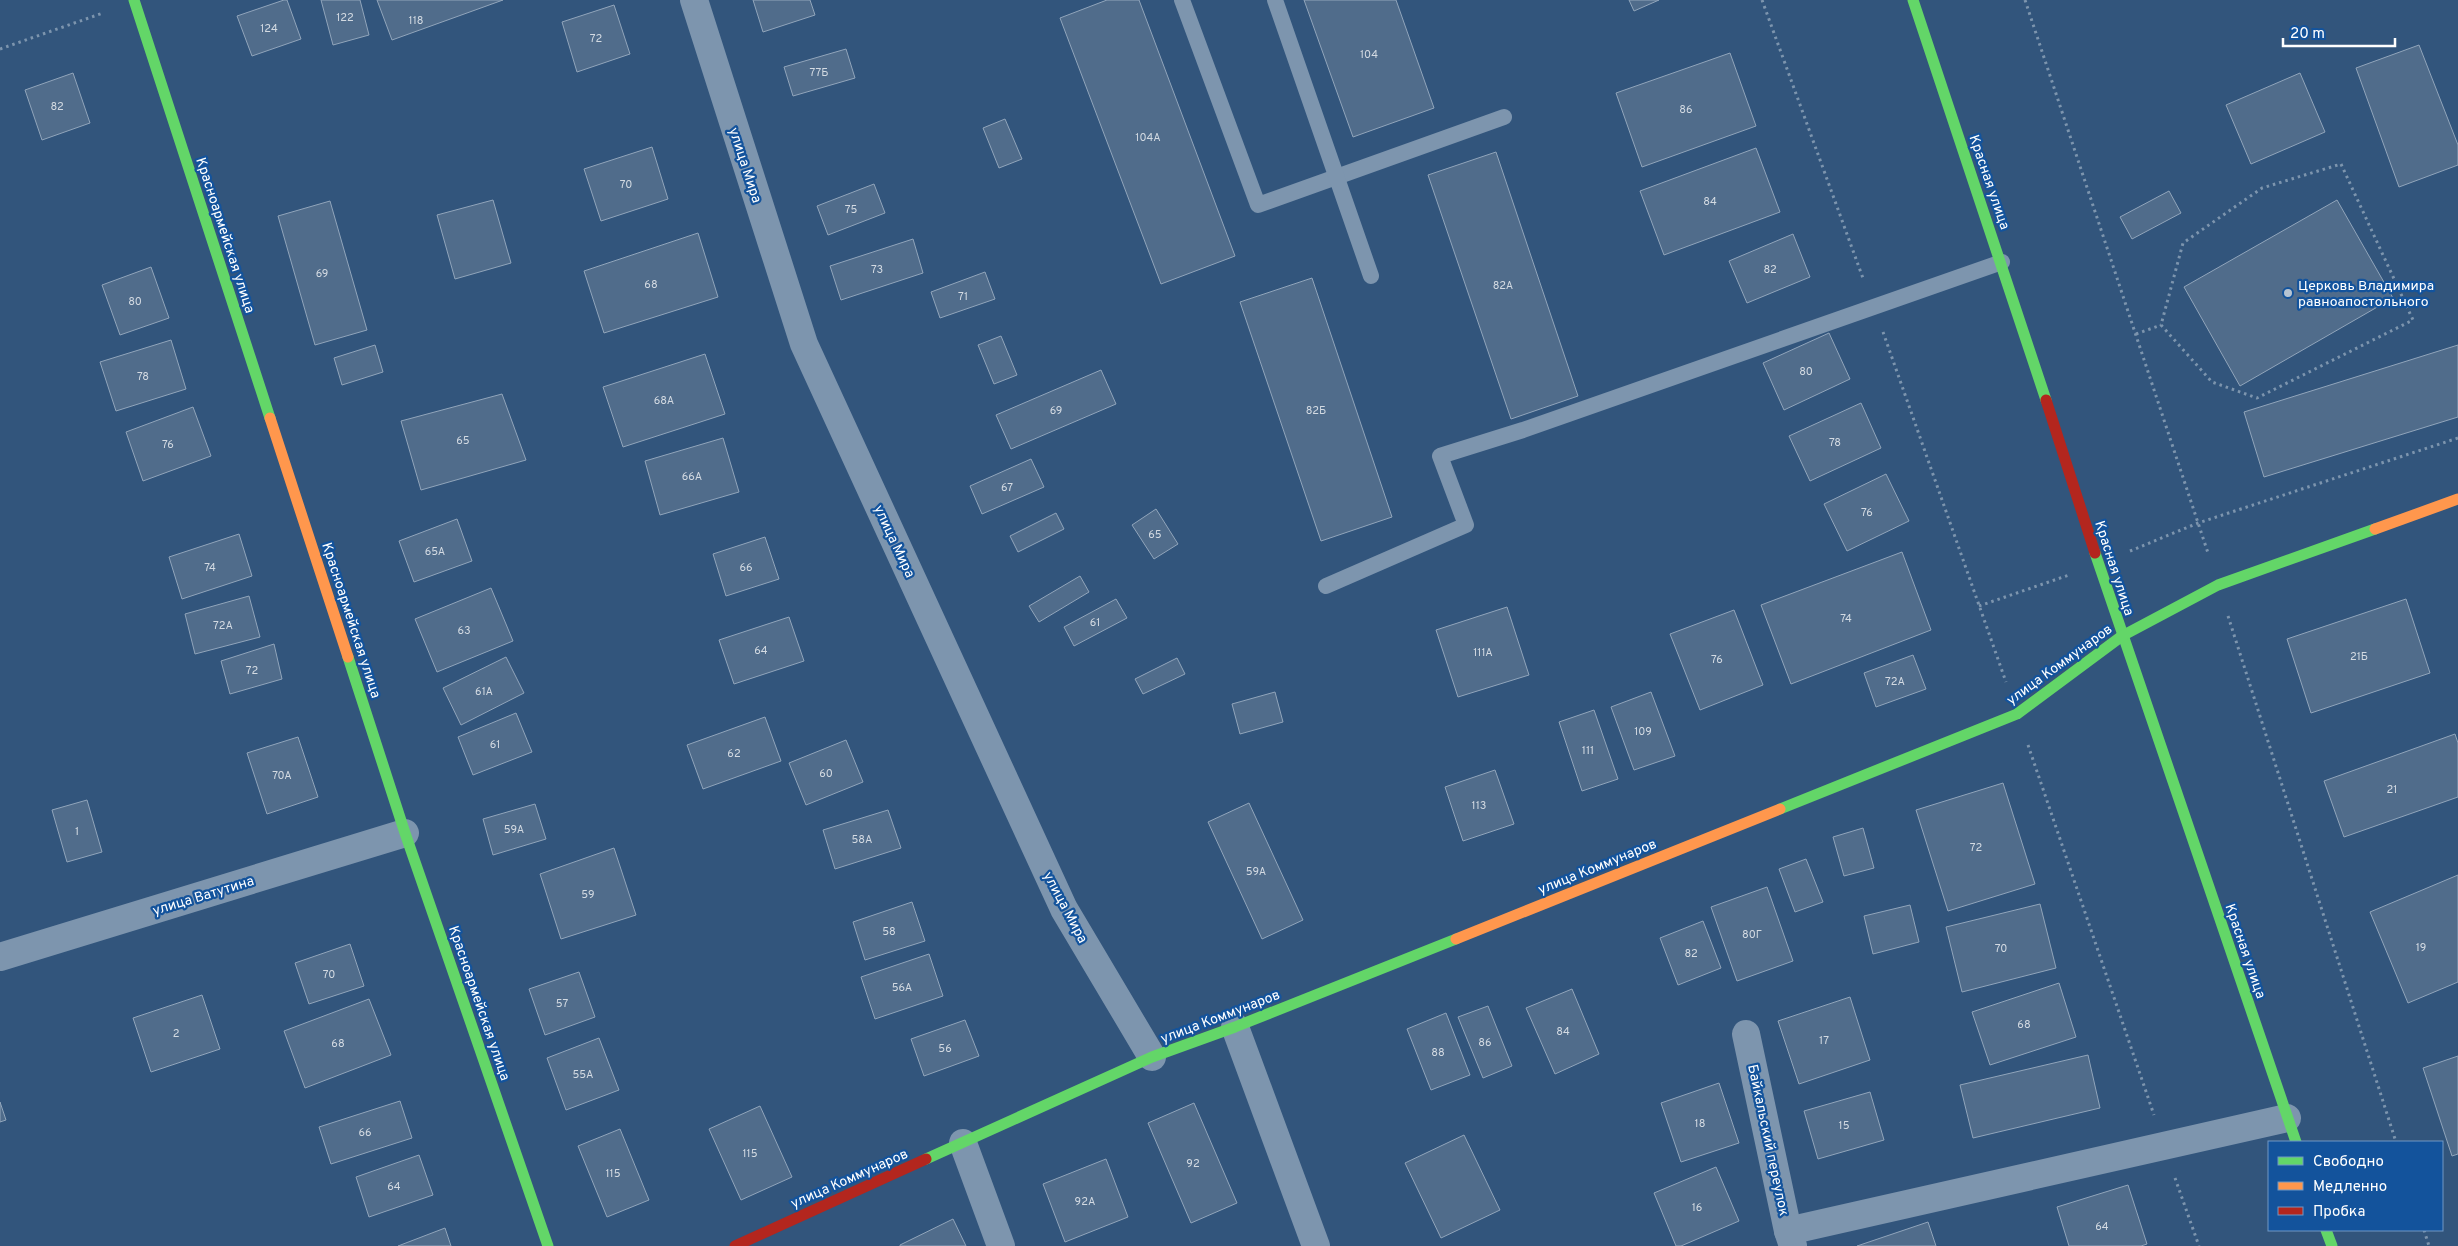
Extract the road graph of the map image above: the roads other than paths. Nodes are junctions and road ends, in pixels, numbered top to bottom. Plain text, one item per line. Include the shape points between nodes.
1 (694, 0) edge
2 (1182, 0) edge
3 (1274, 0) edge
4 (1913, 0) edge
5 (134, 1) edge
6 (1504, 117) dead end
7 (1337, 178) junction
8 (2002, 262) junction
9 (1371, 276) dead end
10 (2458, 499) edge
11 (1326, 586) dead end
12 (2122, 636) junction
13 (405, 833) junction
14 (0, 957) edge
15 (1235, 1028) junction
16 (1746, 1034) dead end
17 (1152, 1057) junction
18 (2292, 1130) edge
19 (963, 1143) junction
20 (2326, 1231) edge
21 (1791, 1238) edge
22 (548, 1246) edge
23 (735, 1246) edge
24 (1001, 1246) edge
25 (1316, 1246) edge
26 (2332, 1246) edge

1 - 17 street, улица Мира via 804,344 1064,909
2 - 7 lane via 1258,205
3 - 7 lane
4 - 8 street, Красная улица
5 - 13 street, Красноармейская улица
6 - 7 lane
7 - 9 lane
8 - 11 lane via 1523,430 1440,456 1466,525
8 - 12 street, Красная улица
10 - 12 street, улица Коммунаров via 2218,585
12 - 15 street, улица Коммунаров via 2018,714
12 - 18 street, Красная улица
13 - 14 street, улица Ватутина
13 - 22 street, Красноармейская улица
15 - 17 street, улица Коммунаров
15 - 25 street
16 - 21 street, Байкальский переулок
17 - 19 street, улица Коммунаров
18 - 21 street via 2165,1147
19 - 23 street, улица Коммунаров
19 - 24 street
20 - 26 street

